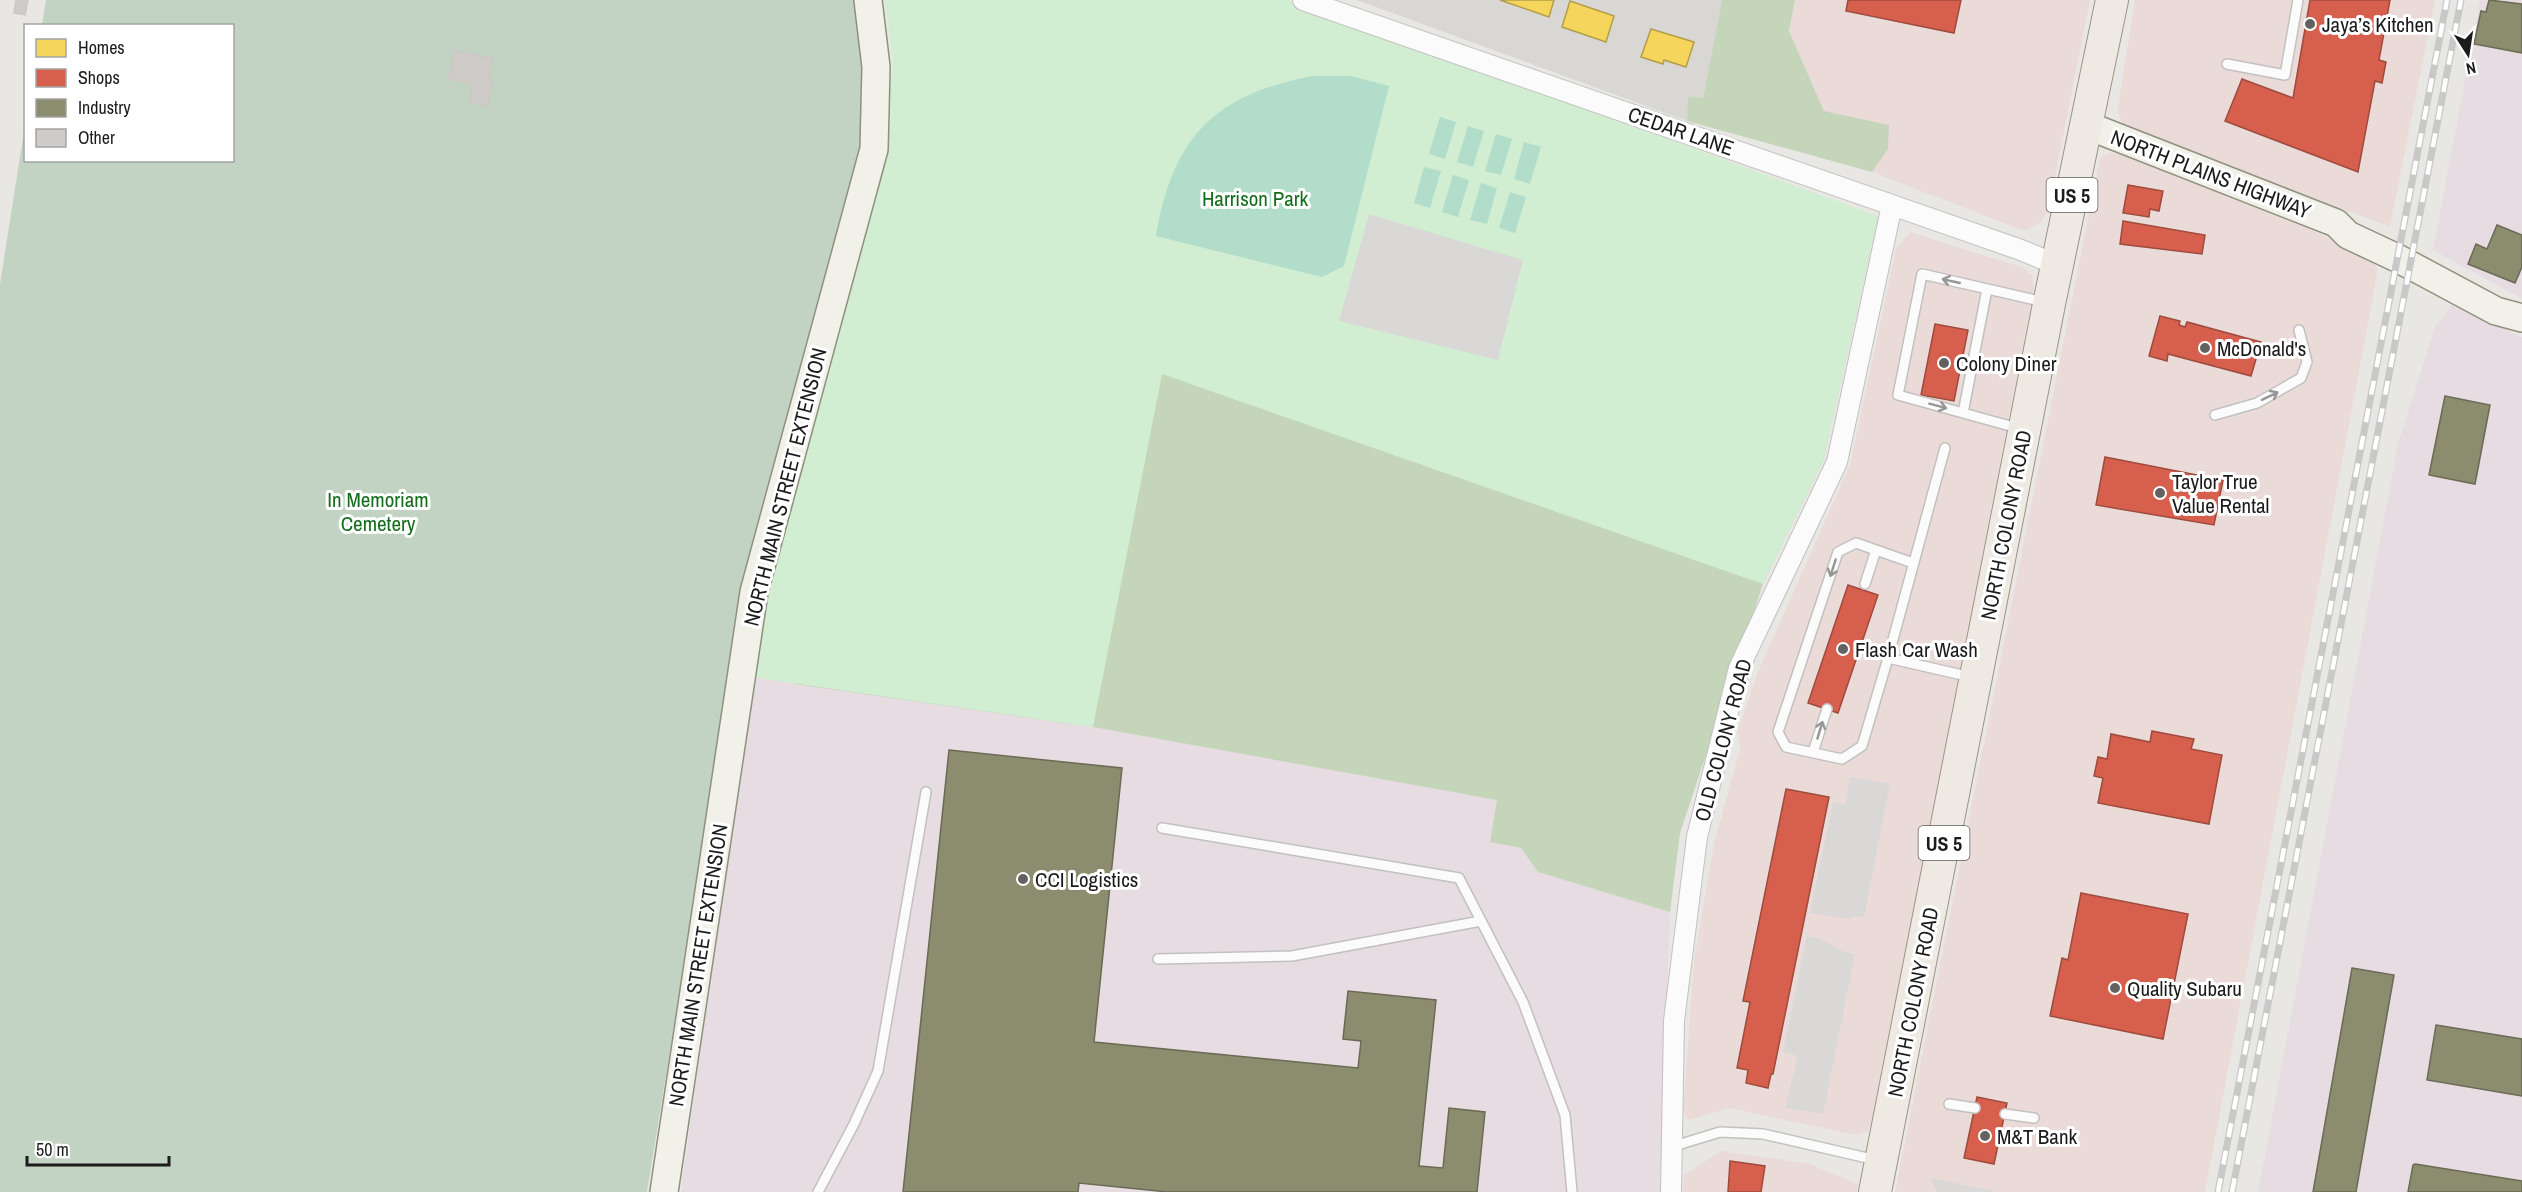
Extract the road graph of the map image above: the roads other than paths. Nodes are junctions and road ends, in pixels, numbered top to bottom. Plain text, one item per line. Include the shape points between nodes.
1 (868, 0) edge
2 (1303, 0) edge
3 (2112, 0) edge
4 (2298, 0) edge
5 (2227, 64) dead end
6 (2086, 125) junction
7 (1892, 205) junction
8 (2057, 265) junction
9 (1987, 289) junction
10 (2049, 304) junction
11 (2518, 316) edge
12 (2299, 330) dead end
13 (1963, 413) junction
14 (2215, 415) dead end
15 (2026, 430) junction
16 (1945, 448) dead end
17 (1876, 550) junction
18 (1914, 563) junction
19 (1866, 584) dead end
20 (1888, 658) junction
21 (1976, 678) junction
22 (1827, 709) dead end
23 (1813, 752) junction
24 (926, 792) dead end
25 (1162, 828) dead end
26 (1481, 921) junction
27 (1158, 959) dead end
28 (1949, 1104) dead end
29 (1975, 1108) dead end
30 (2005, 1114) dead end
31 (2034, 1118) dead end
32 (1671, 1147) junction
33 (1882, 1161) junction
34 (664, 1192) edge
35 (818, 1192) edge
36 (1572, 1192) edge
37 (1671, 1192) edge
38 (1875, 1192) edge

1 - 34 street, NORTH MAIN STREET EXTENSION via 876,67 874,149 754,592
2 - 7 street, CEDAR LANE
3 - 6 main road, NORTH COLONY ROAD / US 5
4 - 5 lane via 2285,75
6 - 8 main road, NORTH COLONY ROAD / US 5
6 - 11 street, NORTH PLAINS HIGHWAY via 2336,223 2348,235 2496,311
7 - 8 street, CEDAR LANE
7 - 32 street, OLD COLONY ROAD via 1837,462 1739,668 1697,837 1674,1021
8 - 10 main road, NORTH COLONY ROAD / US 5
9 - 10 lane
9 - 13 lane
9 -> 13 lane via 1922,274 1902,374 1898,395
10 - 15 main road, NORTH COLONY ROAD / US 5
14 -> 12 lane via 2257,403 2301,378 2307,362
13 - 15 lane
15 - 21 main road, NORTH COLONY ROAD / US 5
16 - 18 lane
17 - 18 lane
17 - 19 lane
17 -> 23 lane via 1856,543 1838,552 1778,732 1786,747
18 - 20 lane
20 - 21 lane
20 - 23 lane via 1862,747 1842,759
21 - 33 main road, NORTH COLONY ROAD / US 5
23 -> 22 lane
24 - 35 lane via 878,1071
25 - 26 lane via 1459,878
26 - 27 lane via 1292,956
26 - 36 lane via 1523,1002 1565,1115
28 - 29 lane
30 - 31 lane
32 - 33 lane via 1720,1132 1763,1134
32 - 37 street, OLD COLONY ROAD
33 - 38 main road, NORTH COLONY ROAD / US 5

